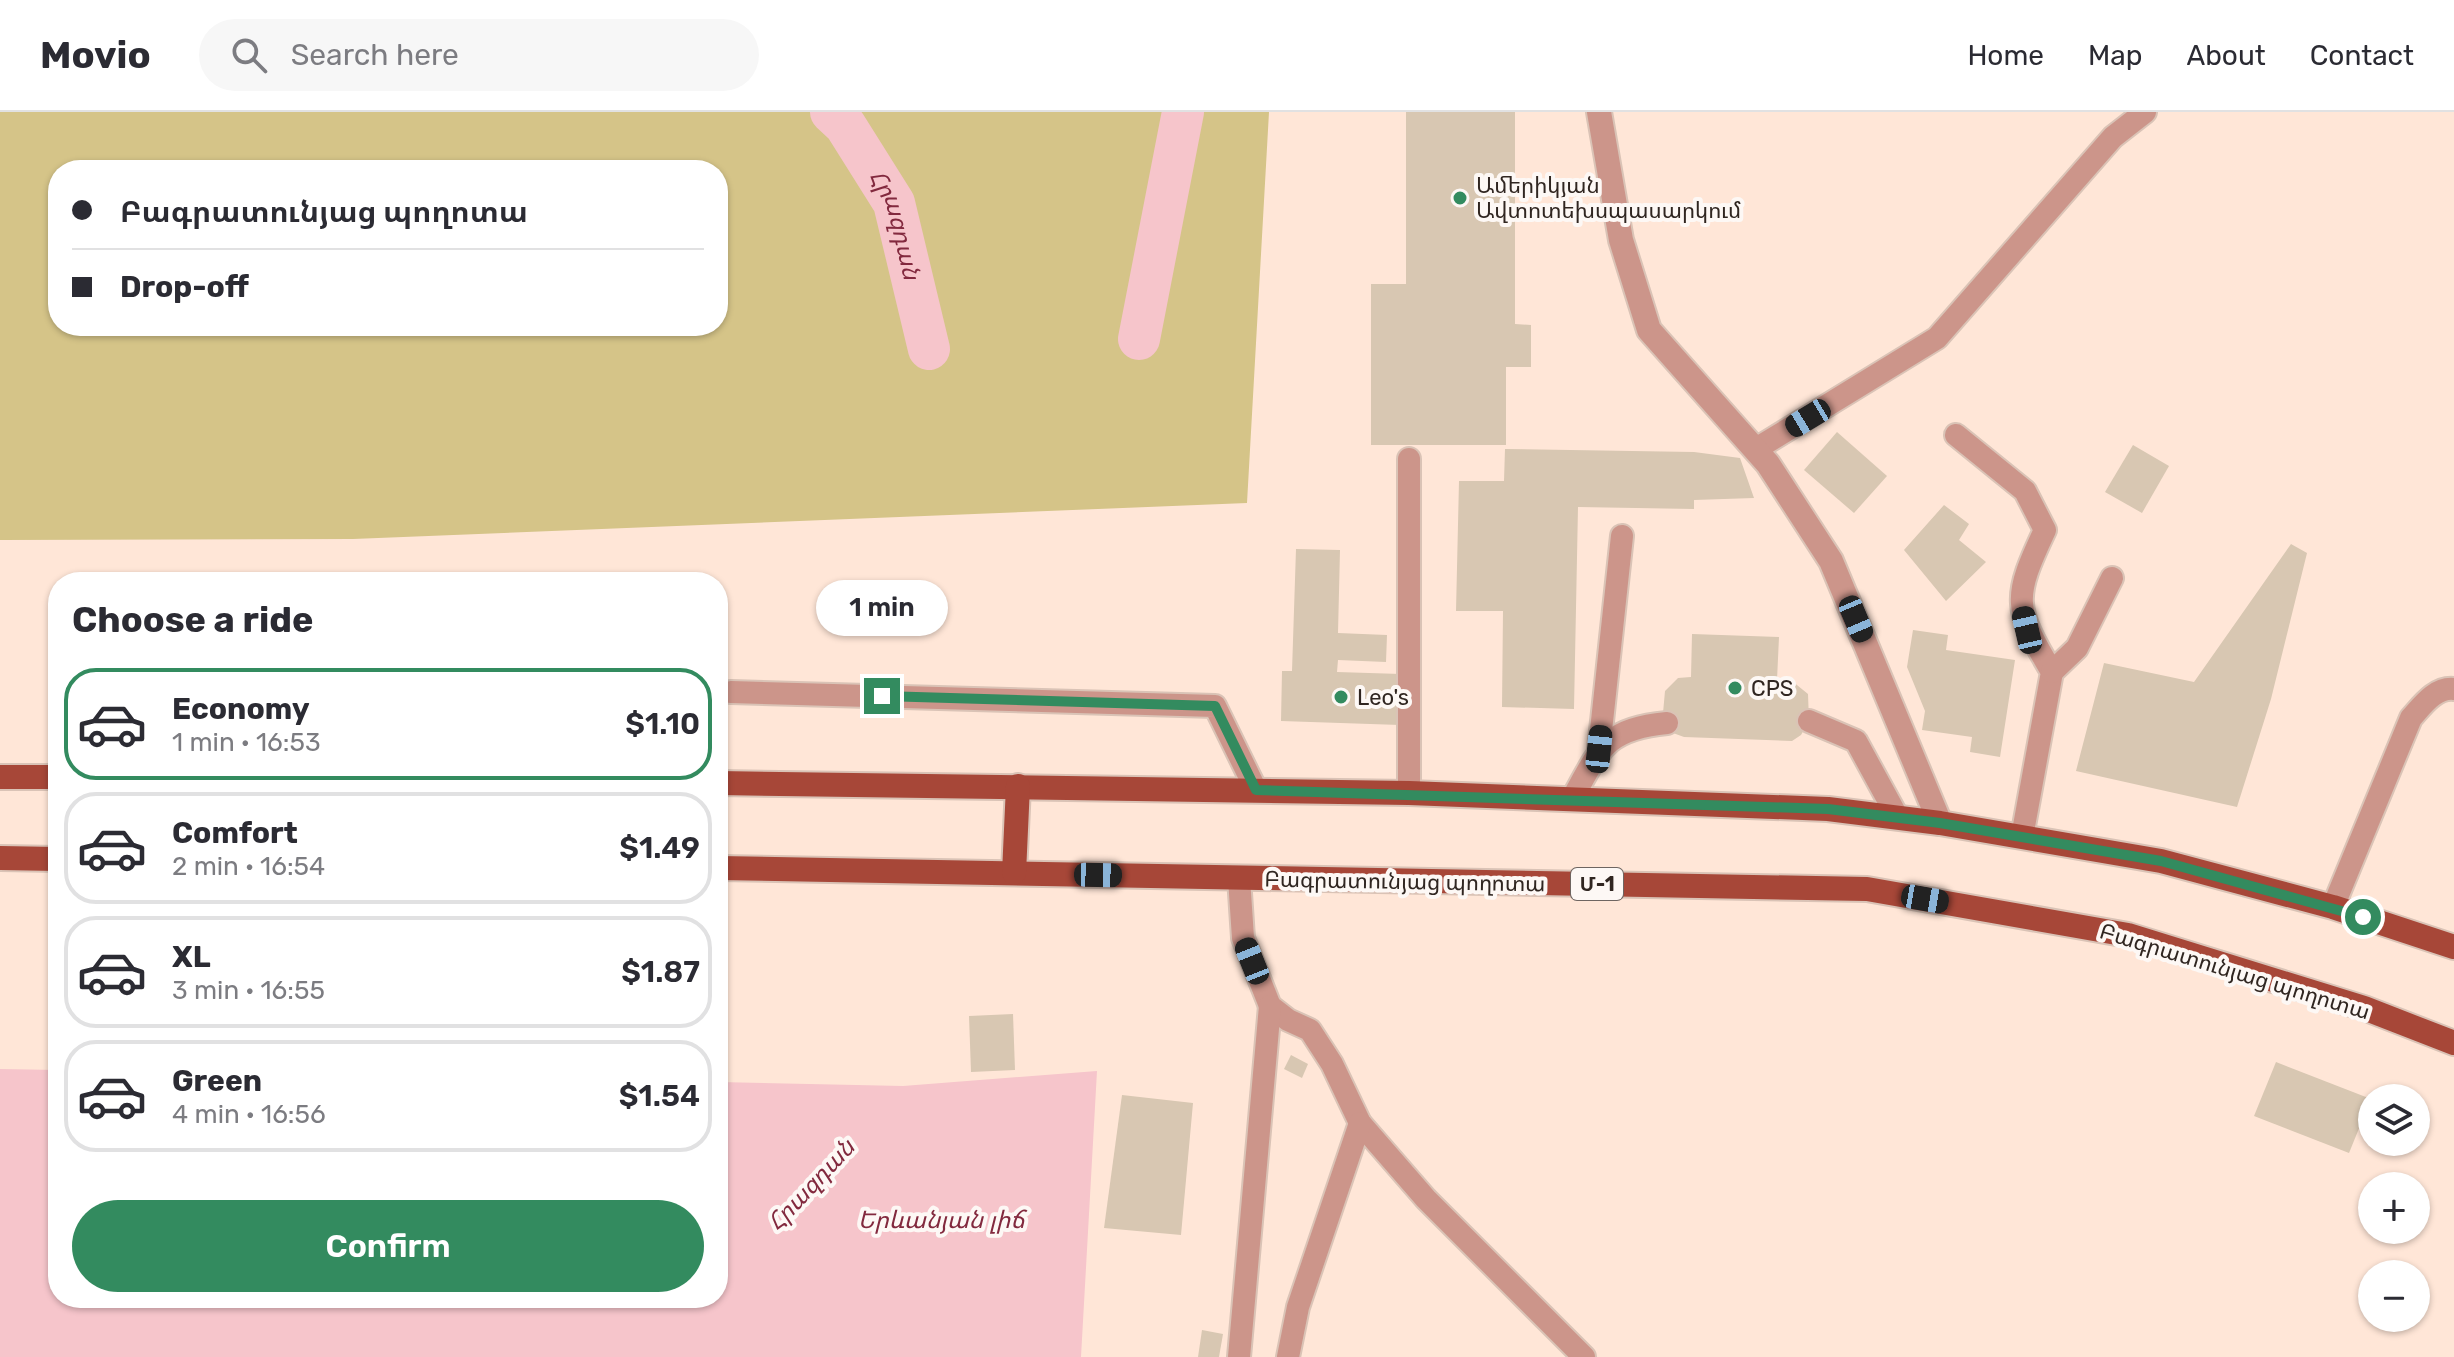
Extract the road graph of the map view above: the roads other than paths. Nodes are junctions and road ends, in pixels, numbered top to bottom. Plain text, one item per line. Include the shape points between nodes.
1 (1599, 112) edge
2 (2145, 112) edge
3 (1956, 435) dead end
4 (1756, 449) junction
5 (1409, 459) dead end
6 (1622, 536) dead end
7 (2112, 578) dead end
8 (2052, 672) junction
9 (2454, 689) edge
10 (731, 692) dead end
11 (1809, 721) dead end
12 (1667, 723) dead end
13 (1599, 749) junction
14 (0, 777) edge
15 (48, 777) edge
16 (728, 783) edge
17 (1018, 786) junction
18 (1256, 790) junction
19 (1409, 793) junction
20 (1572, 799) junction
21 (1898, 818) junction
22 (1940, 823) junction
23 (2022, 837) junction
24 (0, 858) edge
25 (48, 859) edge
26 (728, 868) edge
27 (1014, 873) junction
28 (1239, 878) junction
29 (2333, 907) junction
30 (2454, 947) edge
31 (1270, 1006) junction
32 (2454, 1043) edge
33 (1360, 1123) junction
34 (1239, 1357) edge
35 (1288, 1357) edge
36 (1584, 1357) edge

1 - 4 street via 1621,240 1649,330
2 - 4 lane via 2113,137 1937,338
3 - 8 lane via 2025,491 2045,530 2023,576 2022,607 2027,630
4 - 22 street via 1831,561
5 - 19 lane
6 - 13 lane
7 - 8 lane via 2077,648
8 - 23 lane
9 - 29 lane via 2427,699 2411,718
10 - 18 lane via 1215,706
11 - 21 lane via 1856,741
12 - 13 lane via 1634,726
13 - 20 lane
14 - 15 main road
16 - 17 main road
17 - 18 main road
17 - 27 main road
18 - 19 main road
19 - 20 main road
20 - 21 main road via 1828,809
21 - 22 main road
22 - 23 main road
23 - 29 main road via 2161,861
24 - 25 main road
26 - 27 main road, Բագրատունյաց պողոտա / Մ-1
27 - 28 main road, Բագրատունյաց պողոտա / Մ-1
28 - 31 lane via 1243,938
28 - 32 main road, Բագրատունյաց պողոտա / Մ-1 via 1867,889 2128,935 2364,1008
29 - 30 main road
31 - 33 lane via 1310,1030
31 - 34 lane
33 - 35 lane via 1298,1307
33 - 36 lane via 1426,1199

